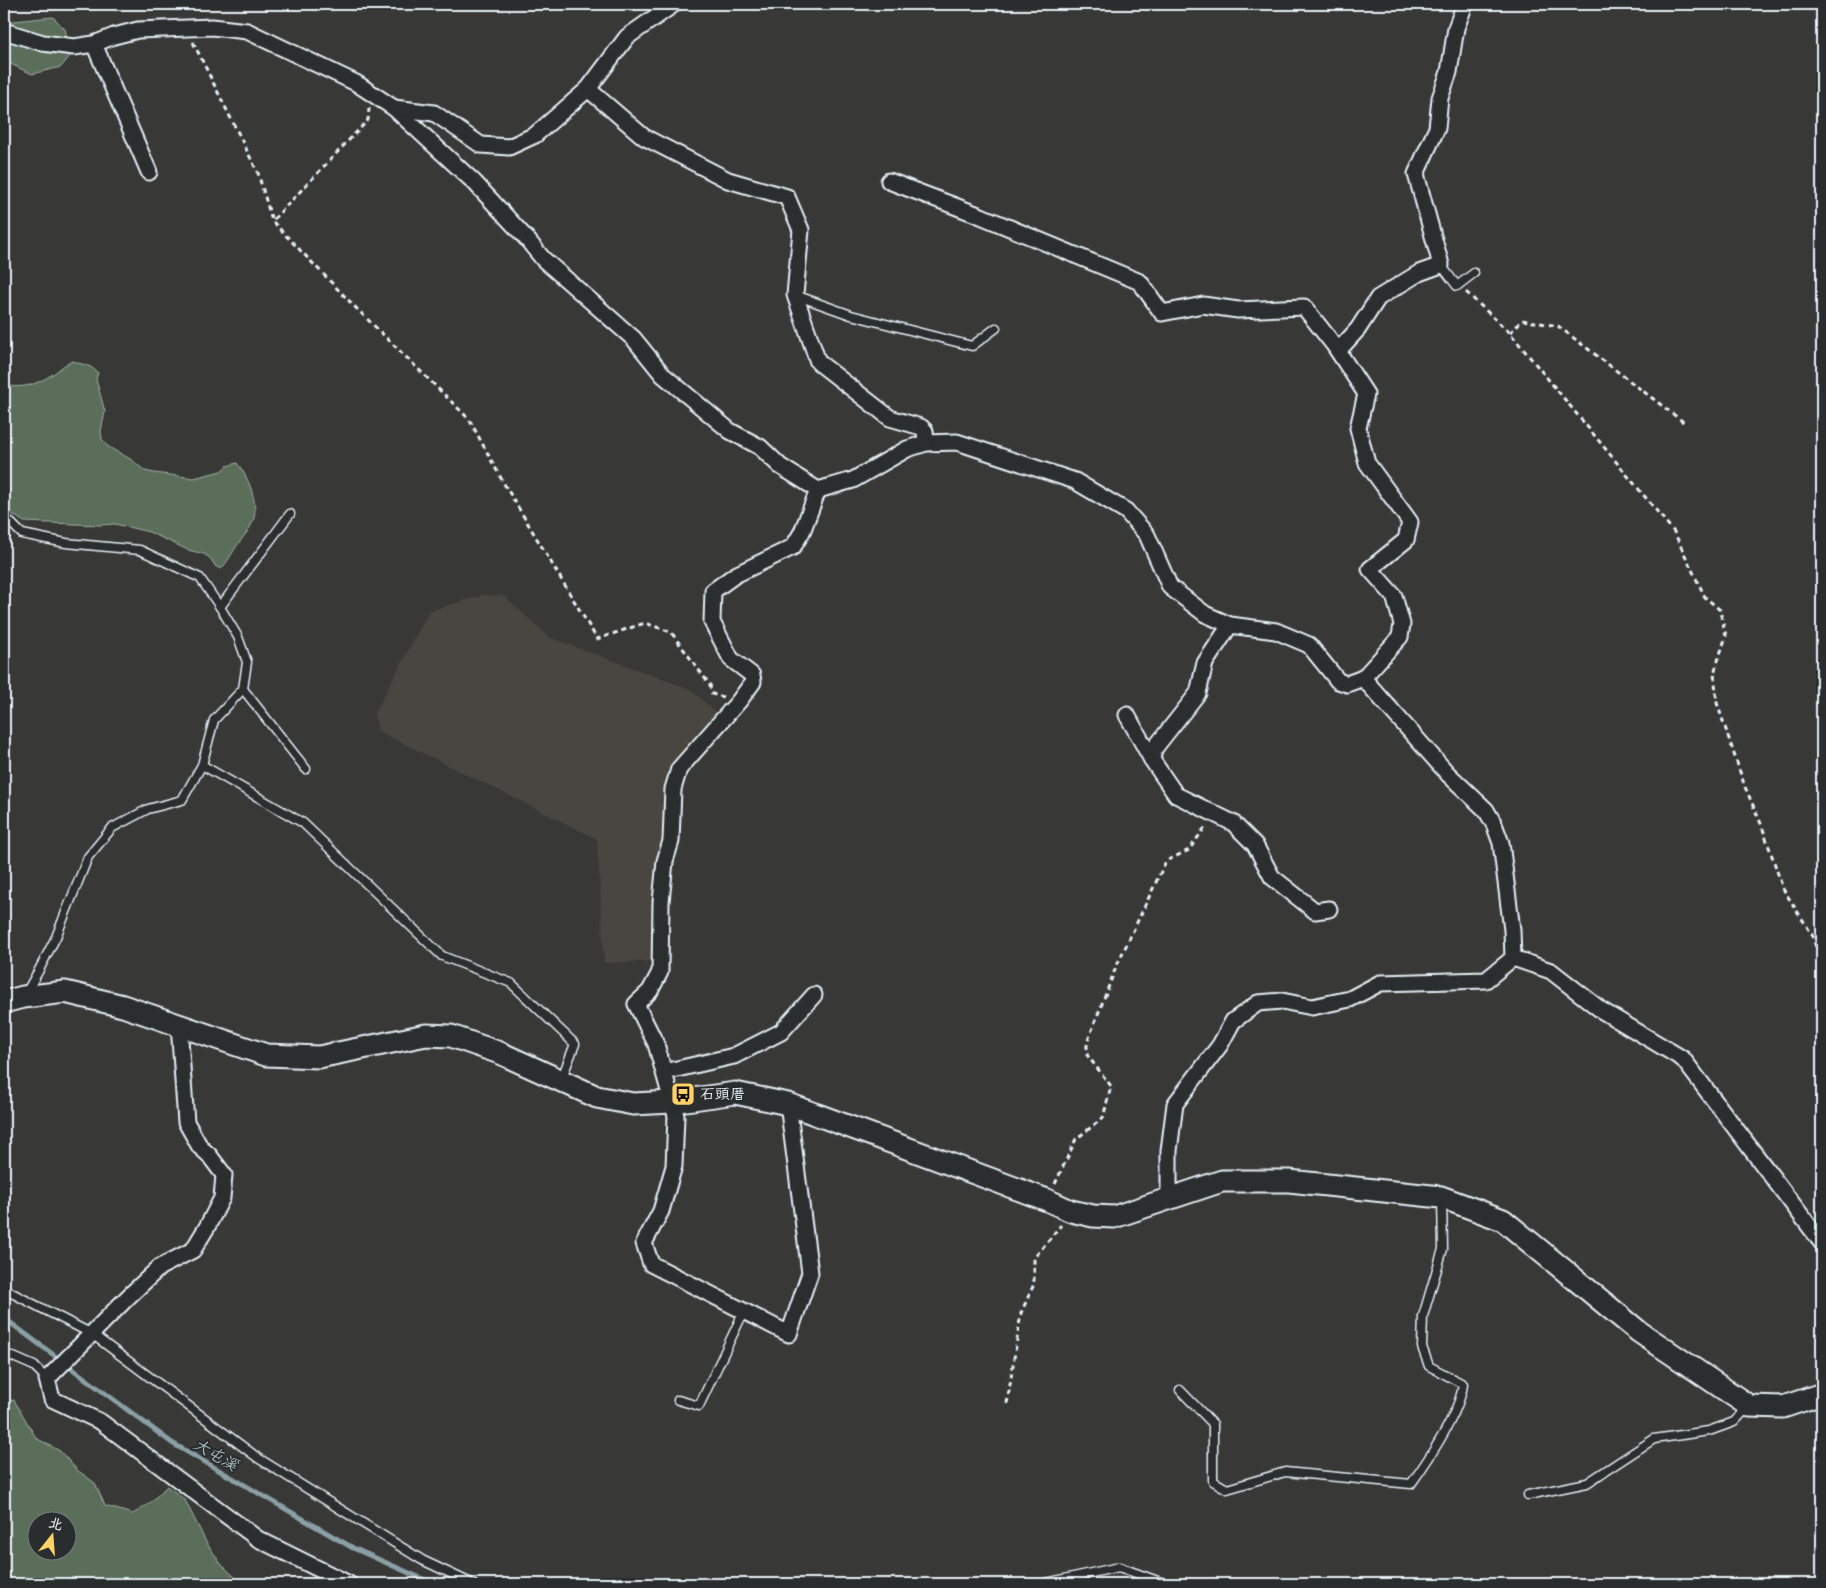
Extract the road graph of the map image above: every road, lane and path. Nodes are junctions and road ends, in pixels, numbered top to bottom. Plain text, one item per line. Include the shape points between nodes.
1 (674, 4) edge
2 (1465, 4) edge
3 (185, 28) junction
4 (4, 31) edge
5 (94, 44) junction
6 (588, 89) junction
7 (369, 92) junction
8 (394, 108) junction
9 (149, 172) dead end
10 (889, 180) dead end
11 (272, 221) junction
12 (1442, 266) junction
13 (1474, 273) dead end
14 (1458, 285) junction
15 (795, 295) junction
16 (996, 328) dead end
17 (1510, 333) junction
18 (1338, 351) junction
19 (1686, 424) dead end
20 (926, 443) junction
21 (818, 490) junction
22 (290, 514) dead end
23 (4, 516) edge
24 (220, 607) junction
25 (1230, 625) junction
26 (1362, 678) junction
27 (244, 689) junction
28 (739, 702) junction
29 (1127, 715) dead end
30 (1152, 760) junction
31 (202, 765) junction
32 (306, 769) dead end
33 (1214, 814) junction
34 (1329, 910) dead end
35 (1513, 958) junction
36 (1822, 971) edge
37 (814, 995) dead end
38 (14, 1000) edge
39 (179, 1026) junction
40 (664, 1072) junction
41 (560, 1082) junction
42 (672, 1102) junction
43 (788, 1104) junction
44 (1442, 1197) junction
45 (1169, 1199) junction
46 (1047, 1200) junction
47 (1071, 1211) junction
48 (1822, 1243) edge
49 (4, 1288) edge
50 (744, 1312) junction
51 (92, 1334) junction
52 (4, 1353) edge
53 (51, 1374) junction
54 (1180, 1390) dead end
55 (1822, 1394) edge
56 (678, 1400) dead end
57 (1007, 1404) dead end
58 (1749, 1406) junction
59 (1528, 1495) dead end
60 (349, 1584) edge
61 (473, 1584) edge
62 (1040, 1584) edge
63 (1166, 1584) edge

1 - 6 street via 627,37
2 - 12 street via 1456,28 1449,72 1440,98 1437,128 1416,174
3 - 5 street via 138,30
3 - 7 street via 247,31
3 - 11 path via 258,173
4 - 5 street via 43,43 74,47
5 - 9 street
6 - 8 street via 535,135 509,147 481,145 434,113
6 - 15 street via 644,137 728,180 787,197 800,230
7 - 8 street
7 - 11 path via 368,120
8 - 21 street via 475,183 543,259 634,339 662,376 730,431 760,447 780,466
10 - 18 street via 1140,282 1162,312 1203,305 1238,310 1304,307
11 - 28 path via 468,418 597,639 645,623 671,632 710,684 712,694
12 - 14 lane
12 - 18 street via 1419,273 1378,298 1358,329
13 - 14 lane
14 - 17 path
15 - 16 lane via 851,315 972,346
15 - 20 street via 818,362 890,418 921,427 925,431
17 - 19 path via 1522,320 1558,326
17 - 36 path via 1674,532 1705,597 1720,610 1726,636 1714,672 1717,703 1783,888 1813,936
18 - 26 street via 1366,394 1358,428 1368,462 1410,522 1406,540 1370,569 1394,596 1402,624 1400,637
20 - 21 street via 907,449 853,480
20 - 25 street via 957,442 1075,481 1126,510 1147,535 1170,587 1205,614
21 - 28 street via 793,547 735,575 713,591 712,622 731,659 752,675 753,682
22 - 24 lane
23 - 24 lane via 22,534 66,543 140,550 200,578
24 - 27 lane via 238,637 247,662
25 - 26 street via 1276,631 1309,645 1338,681 1347,684
25 - 30 street via 1205,663 1198,693 1154,749
26 - 35 street via 1448,774 1486,810 1494,824 1502,852
27 - 31 lane via 214,720
27 - 32 lane
28 - 40 street via 679,768 673,789 671,841 665,861 661,902 660,972 650,991 636,1004 656,1044
29 - 30 street
30 - 33 street via 1176,795
31 - 38 lane via 182,800 148,809 112,828 88,857 40,970
31 - 41 lane via 303,823 442,956 511,982 575,1044
33 - 34 street via 1233,824 1255,845 1272,878 1315,911
33 - 46 path via 1190,850 1166,862 1116,967 1086,1043 1087,1055 1111,1086 1103,1118 1076,1139
35 - 45 street via 1486,980 1380,983 1350,999 1312,1006 1282,1000 1258,1003 1233,1021 1220,1045 1175,1104 1169,1151
35 - 48 street via 1551,971 1601,1010 1683,1059
37 - 40 street via 781,1032 734,1056
38 - 39 street via 65,992 123,1006
39 - 41 street via 266,1055 319,1057 426,1035 451,1036 500,1053
39 - 51 street via 186,1122 200,1147 224,1175 222,1198 193,1250 160,1267
40 - 42 street
41 - 42 street via 597,1097 632,1104
42 - 43 street via 735,1093
42 - 50 street via 676,1116 674,1166 661,1211 644,1243 651,1264
43 - 46 street
43 - 50 street via 810,1272 789,1334
44 - 45 street via 1289,1181 1222,1180
44 - 54 lane via 1443,1249 1423,1316 1422,1347 1429,1366 1463,1384 1462,1397 1429,1460 1411,1484 1285,1472 1227,1489 1213,1481 1213,1424
44 - 58 street via 1503,1220 1638,1331
45 - 47 street via 1114,1217
46 - 47 street
47 - 57 path via 1034,1258 1034,1284 1021,1313
49 - 51 lane
50 - 56 lane via 699,1406
51 - 53 street
51 - 61 lane via 258,1458 422,1560
52 - 53 lane
53 - 60 street via 52,1399 101,1422 258,1539
55 - 58 street via 1783,1407
58 - 59 lane via 1734,1422 1709,1431 1654,1439 1587,1483
62 - 63 lane via 1119,1567

